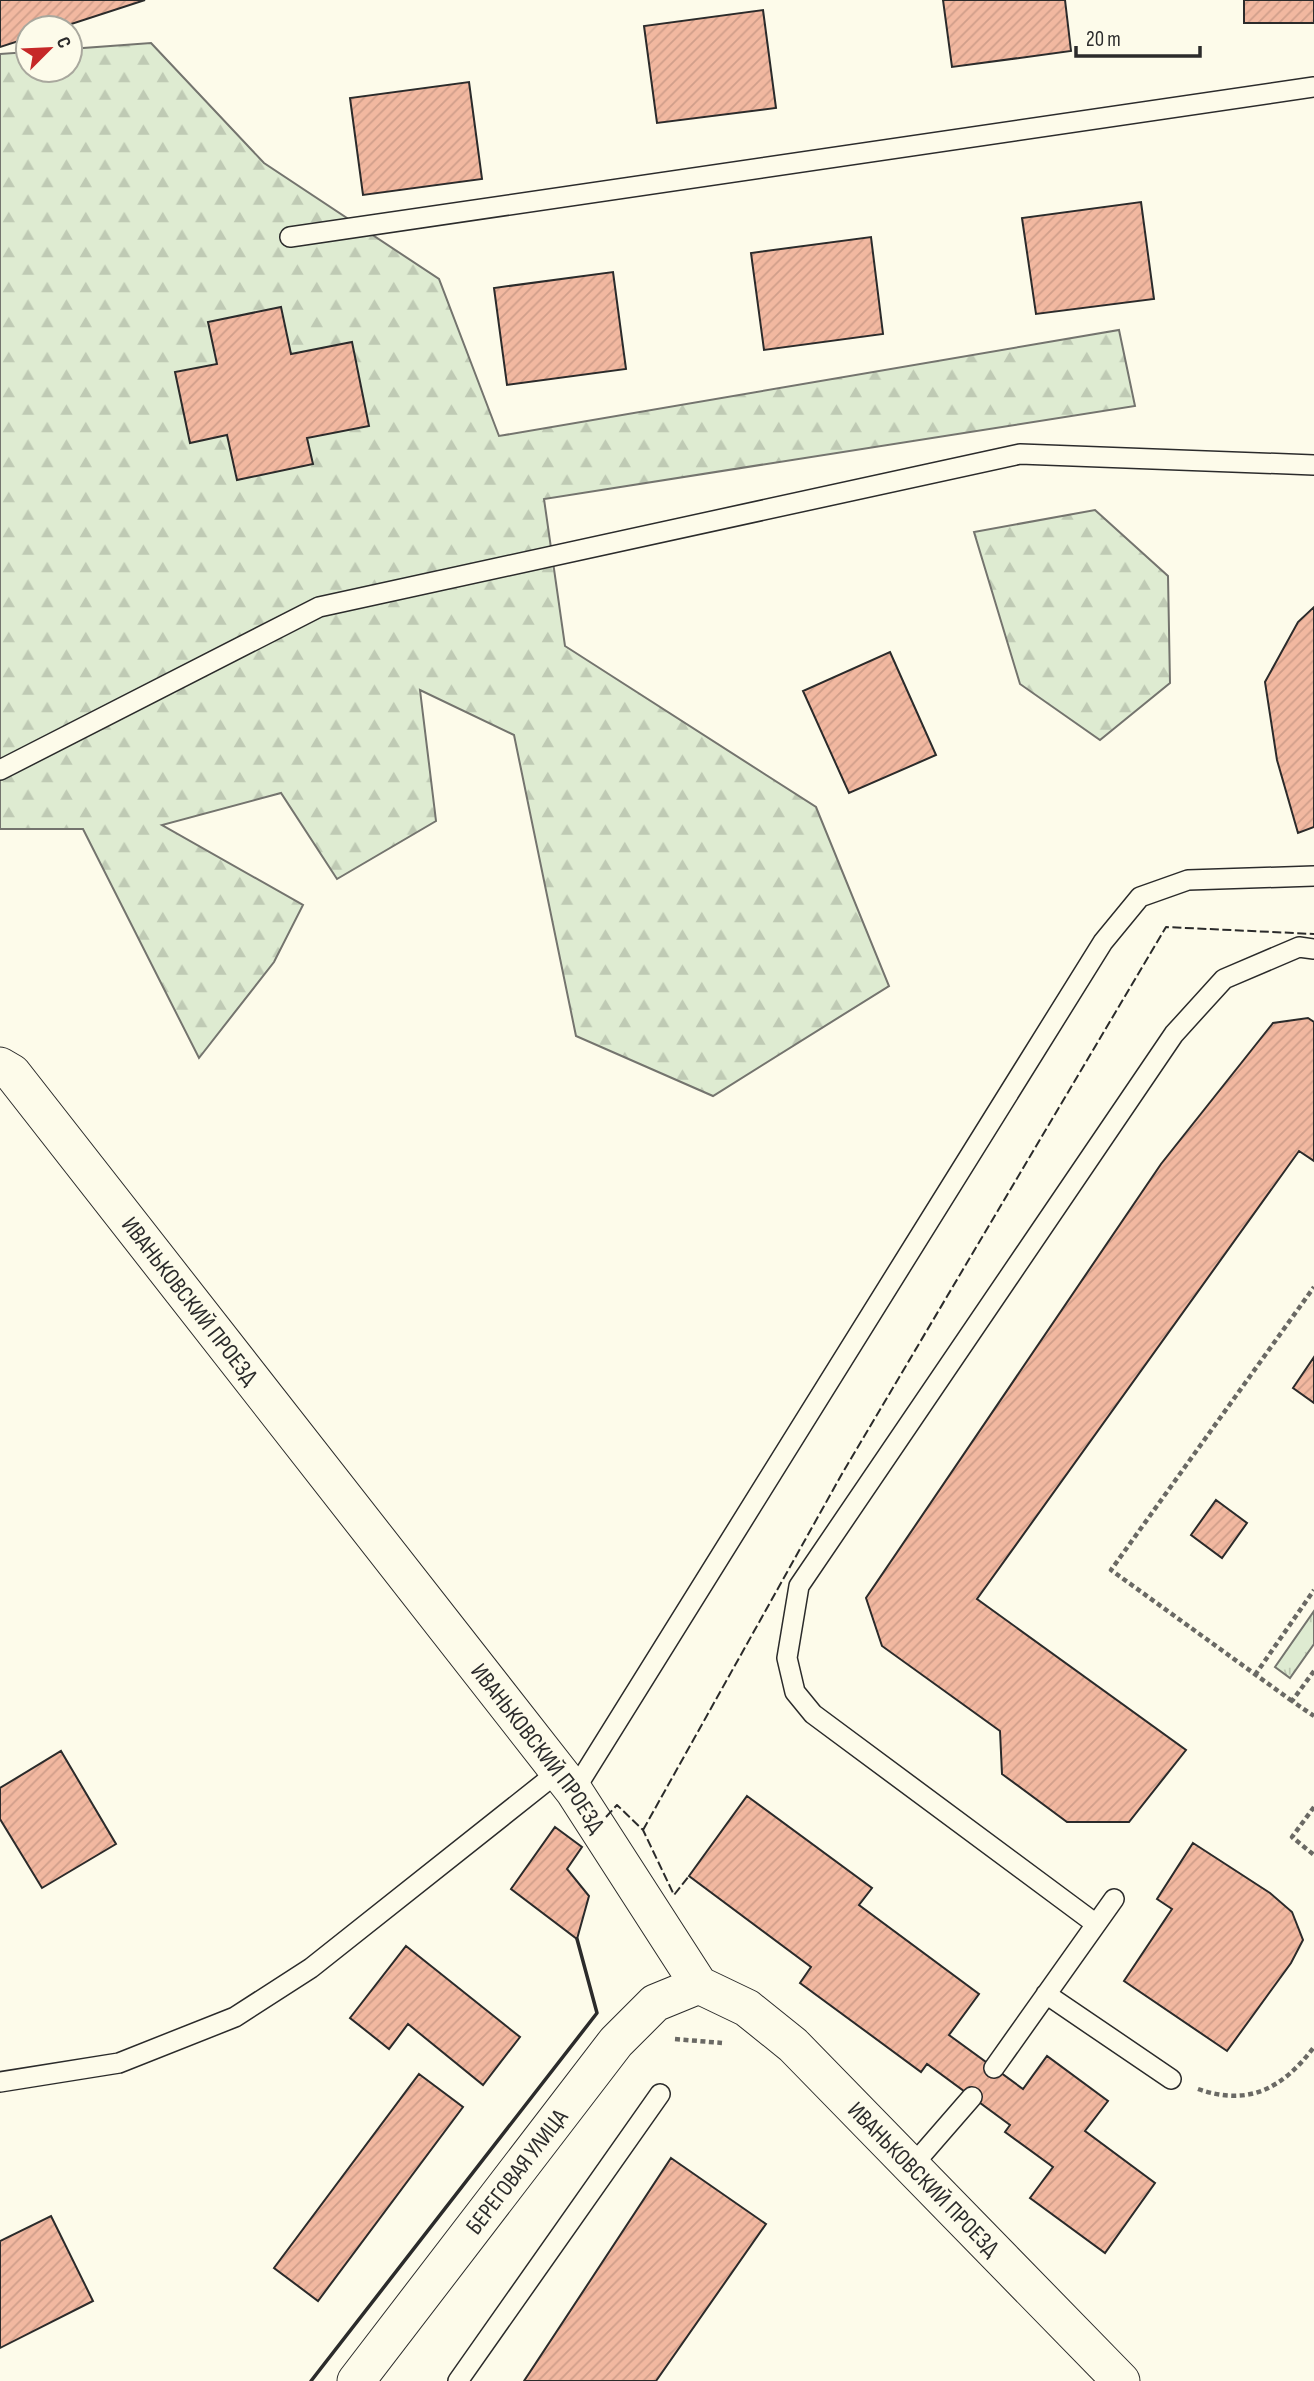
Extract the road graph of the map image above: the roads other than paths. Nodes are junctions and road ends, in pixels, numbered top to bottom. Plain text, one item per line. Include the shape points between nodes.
1 (1314, 87) edge
2 (290, 237) dead end
3 (1314, 465) edge
4 (0, 770) edge
5 (1314, 876) edge
6 (1314, 949) edge
7 (4, 1073) edge
8 (566, 1781) junction
9 (1114, 1899) dead end
10 (1096, 1924) junction
11 (699, 1985) junction
12 (1046, 1994) junction
13 (994, 2068) dead end
14 (1171, 2080) road end
15 (0, 2082) edge
16 (660, 2094) dead end
17 (972, 2097) dead end
18 (912, 2166) junction
19 (356, 2381) edge
20 (458, 2381) edge
21 (1121, 2381) edge

1 - 2 lane
3 - 4 lane via 1020,454 319,607
5 - 8 lane via 1188,880 1140,897 1103,942
6 - 10 lane via 1299,947 1224,979 1174,1034 799,1586 787,1658 795,1692 813,1714
7 - 8 street, ИВАНЬКОВСКИЙ ПРОЕЗД
8 - 11 street, ИВАНЬКОВСКИЙ ПРОЕЗД
8 - 15 lane via 311,1968 235,2017 119,2063
9 - 10 lane
10 - 12 lane
11 - 18 street, ИВАНЬКОВСКИЙ ПРОЕЗД via 747,2008 793,2045
11 - 19 street, БЕРЕГОВАЯ УЛИЦА via 655,2003 616,2042
12 - 13 lane
12 - 14 lane
16 - 20 lane
17 - 18 lane
18 - 21 street, ИВАНЬКОВСКИЙ ПРОЕЗД

